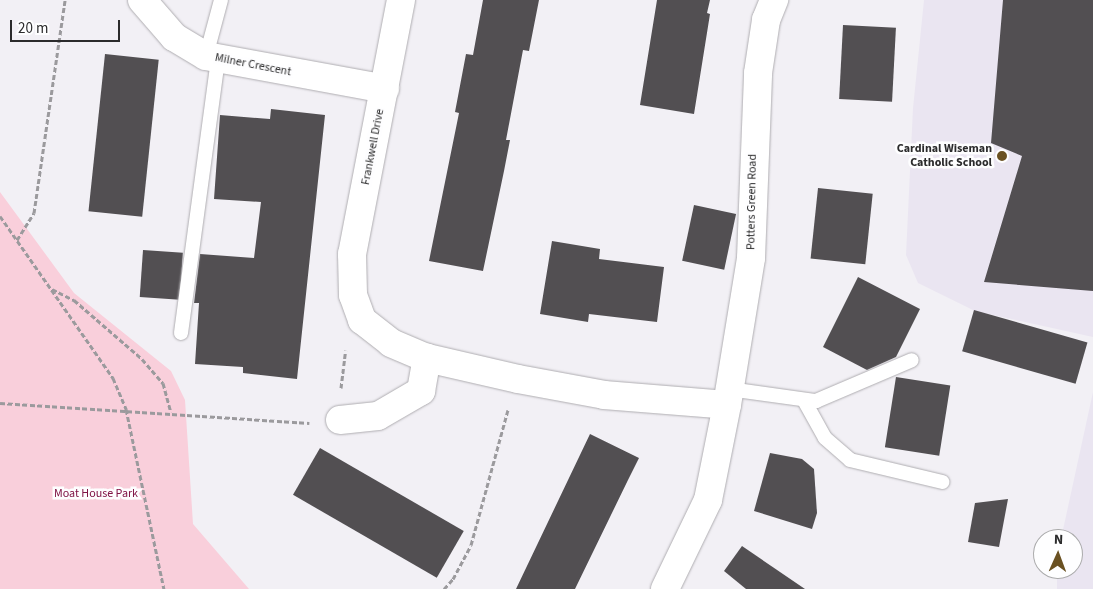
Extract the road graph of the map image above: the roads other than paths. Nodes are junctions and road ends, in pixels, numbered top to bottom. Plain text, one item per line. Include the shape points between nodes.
1 (142, 0) edge
2 (220, 0) edge
3 (401, 0) edge
4 (774, 0) edge
5 (212, 57) junction
6 (385, 89) junction
7 (181, 333) dead end
8 (427, 358) junction
9 (912, 360) dead end
10 (728, 397) junction
11 (805, 402) junction
12 (340, 420) road end
13 (942, 482) dead end
14 (665, 589) edge

1 - 5 street, Milner Crescent via 174,37
2 - 5 lane
3 - 6 street, Frankwell Drive
4 - 10 street, Potters Green Road via 766,20 758,73 751,258
5 - 6 street, Milner Crescent
5 - 7 lane
6 - 8 street, Frankwell Drive via 352,254 353,295 362,320 391,343
8 - 10 street via 604,394
8 - 12 street via 421,390 378,416
9 - 11 lane via 824,398
10 - 11 lane
10 - 14 street, Potters Green Road via 708,500
11 - 13 lane via 825,438 850,460

